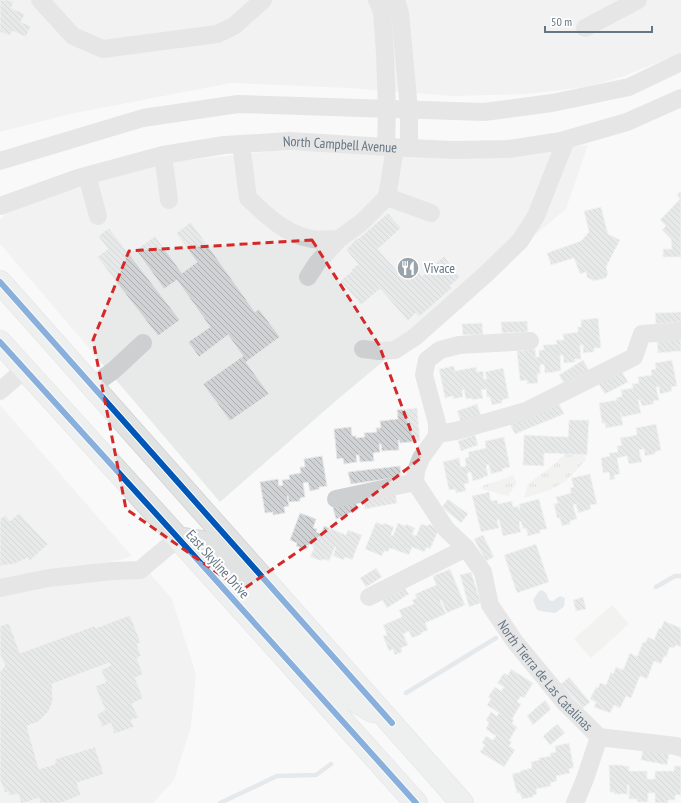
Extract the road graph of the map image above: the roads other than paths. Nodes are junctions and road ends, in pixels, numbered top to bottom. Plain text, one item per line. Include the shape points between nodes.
1 (40, 0) edge
2 (263, 0) edge
3 (377, 0) edge
4 (396, 0) edge
5 (638, 0) edge
6 (584, 28) dead end
7 (681, 62) edge
8 (681, 98) edge
9 (387, 109) junction
10 (409, 110) junction
11 (566, 140) junction
12 (241, 144) junction
13 (396, 148) junction
14 (163, 155) junction
15 (0, 162) edge
16 (87, 176) junction
17 (387, 197) junction
18 (169, 200) dead end
19 (0, 206) edge
20 (431, 213) dead end
21 (98, 216) dead end
22 (339, 239) junction
23 (308, 277) dead end
24 (0, 282) edge
25 (681, 330) edge
26 (530, 341) dead end
27 (0, 342) edge
28 (143, 343) dead end
29 (363, 349) dead end
30 (25, 369) junction
31 (92, 386) junction
32 (0, 391) edge
33 (437, 434) junction
34 (415, 482) junction
35 (336, 498) dead end
36 (178, 538) junction
37 (466, 548) junction
38 (0, 588) edge
39 (369, 597) dead end
40 (392, 723) junction
41 (599, 737) junction
42 (681, 748) edge
43 (416, 803) edge
44 (462, 803) edge
45 (575, 803) edge

1 - 2 street via 73,36 103,48 217,34 234,26
3 - 9 street via 382,11
4 - 10 street via 400,14
5 - 6 street
7 - 10 street via 629,86 552,103 484,112
8 - 11 street, North Campbell Avenue via 631,121
9 - 10 street
9 - 13 street
9 - 15 street via 238,104 143,118
10 - 13 street
11 - 13 street, North Campbell Avenue via 508,149
11 - 29 street via 536,216 520,241 416,337 394,350
12 - 13 street, North Campbell Avenue via 290,141
12 - 14 street, North Campbell Avenue
12 - 22 street via 248,198 290,232 308,239
13 - 17 street
14 - 16 street, North Campbell Avenue
14 - 18 street
16 - 19 street, North Campbell Avenue
16 - 21 street
17 - 20 street
17 - 22 street via 362,222
22 - 23 street
24 - 31 main road, East Skyline Drive
25 - 33 street via 642,334 634,357 526,411
26 - 33 street via 459,346 440,350 427,360 424,375 437,423
27 - 30 main road, East Skyline Drive
28 - 31 street
30 - 32 street
30 - 36 main road, East Skyline Drive
31 - 40 main road, East Skyline Drive
33 - 34 street via 421,458
34 - 35 street
34 - 37 street, North Tierra de Las Catalinas via 446,530
36 - 38 street via 140,570 49,578
36 - 40 main road via 202,542 222,557 345,695
36 - 43 main road, East Skyline Drive
37 - 39 street
37 - 41 street, North Tierra de Las Catalinas via 483,572 490,605 515,642 565,703
40 - 44 main road, East Skyline Drive
41 - 42 street
41 - 45 street, North Tierra de Las Catalinas

